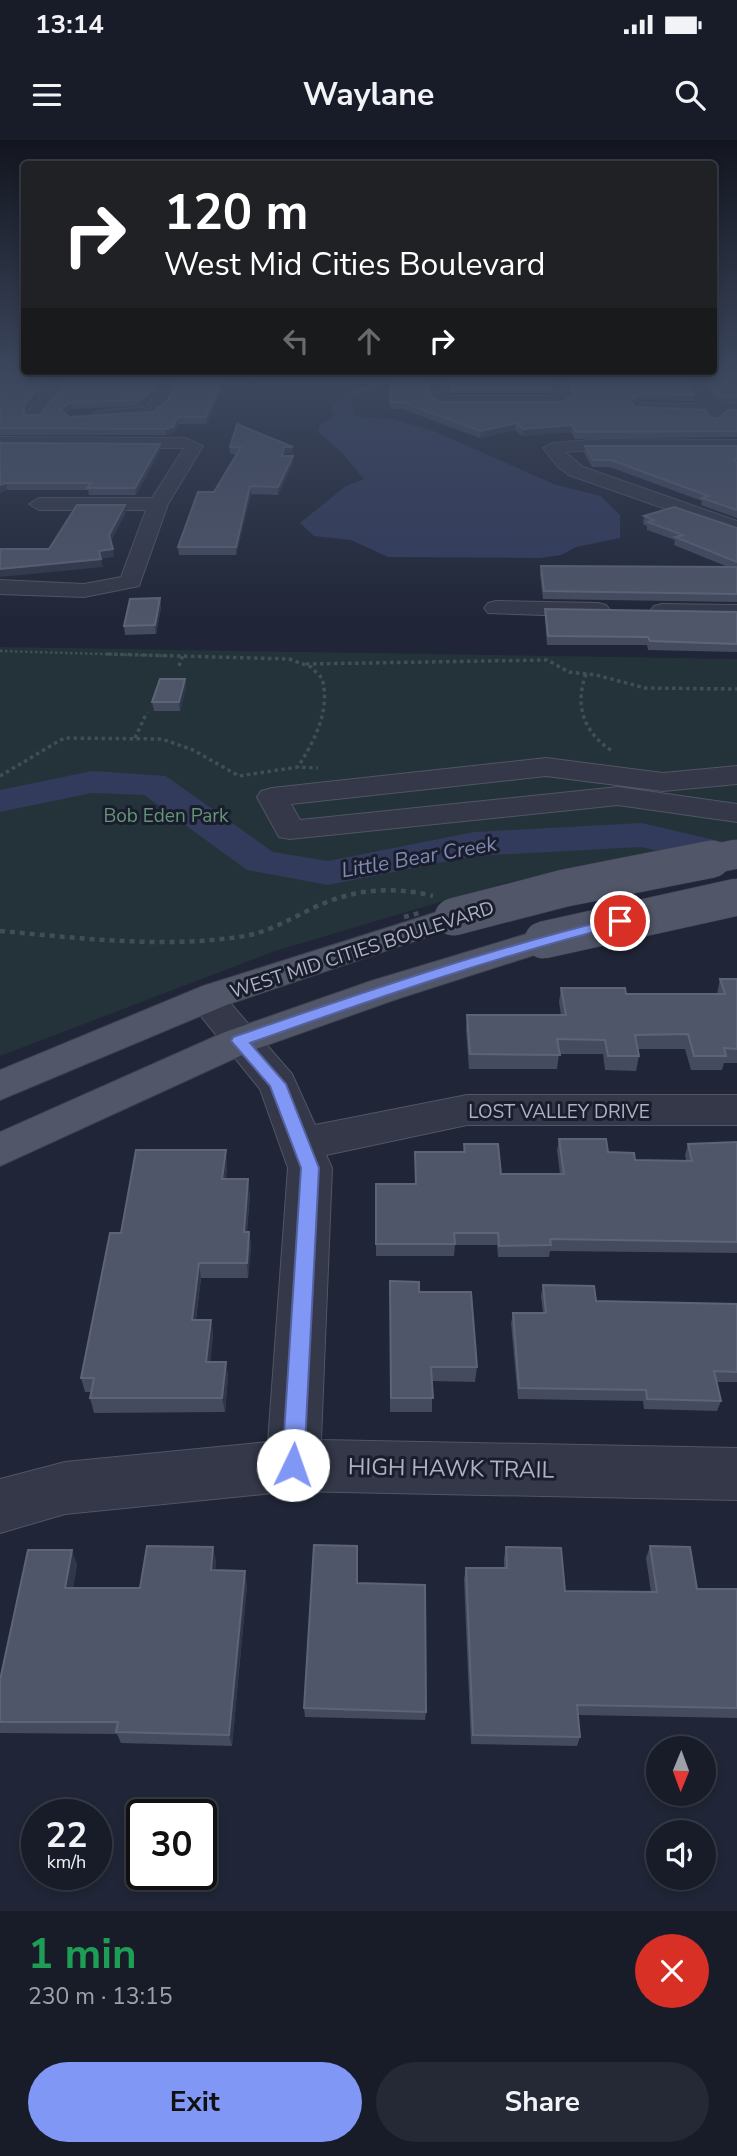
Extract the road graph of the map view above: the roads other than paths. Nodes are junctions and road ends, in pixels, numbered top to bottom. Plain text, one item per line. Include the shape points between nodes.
1 (189, 457) edge
2 (559, 457) edge
3 (39, 503) dead end
4 (158, 504) junction
5 (737, 528) edge
6 (0, 587) edge
7 (496, 608) dead end
8 (616, 610) edge
9 (643, 611) edge
10 (737, 612) edge
11 (737, 775) edge
12 (737, 813) edge
13 (737, 854) edge
14 (737, 897) edge
15 (206, 999) junction
16 (239, 1041) junction
17 (0, 1086) edge
18 (737, 1110) edge
19 (300, 1144) junction
20 (0, 1150) edge
21 (293, 1465) junction
22 (737, 1474) edge
23 (0, 1506) edge

1 - 4 street
2 - 5 street via 576,471
3 - 4 street
4 - 6 street via 131,581 100,588
7 - 8 street
9 - 10 street
11 - 12 street via 663,782 546,767 272,797 290,830 618,796
13 - 15 main road, WEST MID CITIES BOULEVARD, bridge via 565,888 453,918
14 - 16 main road, bridge via 543,940
15 - 16 street
15 - 17 main road, WEST MID CITIES BOULEVARD
16 - 19 street via 278,1084
16 - 20 main road
18 - 19 street, LOST VALLEY DRIVE via 467,1110
19 - 21 street via 310,1168
21 - 22 street, HIGH HAWK TRAIL
21 - 23 street, HIGH HAWK TRAIL via 65,1488

